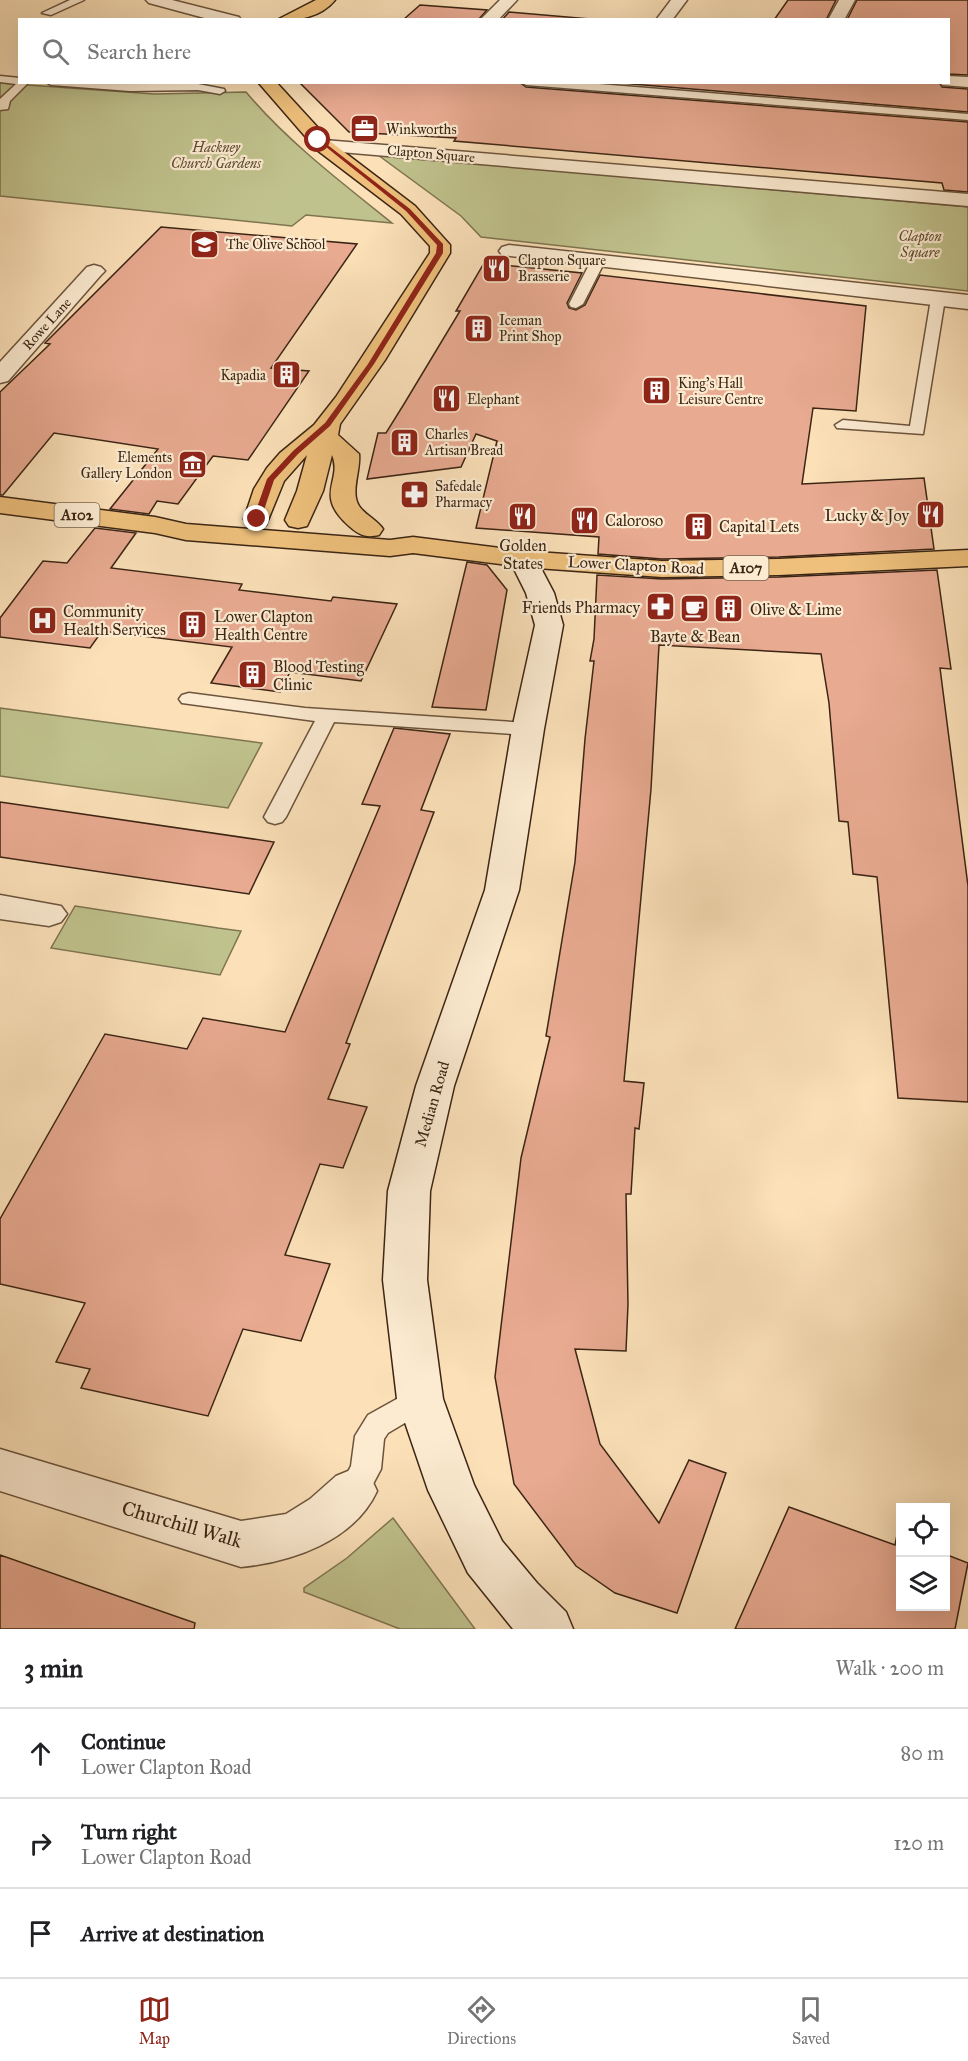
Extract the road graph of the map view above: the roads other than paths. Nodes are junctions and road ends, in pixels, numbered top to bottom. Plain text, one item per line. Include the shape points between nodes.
1 (79, 0) edge
2 (154, 0) edge
3 (327, 0) edge
4 (509, 0) edge
5 (679, 0) edge
6 (847, 0) edge
7 (47, 13) dead end
8 (305, 16) edge
9 (225, 18) edge
10 (490, 18) edge
11 (666, 18) edge
12 (837, 18) edge
13 (0, 80) edge
14 (18, 81) edge
15 (950, 81) edge
16 (968, 82) edge
17 (22, 84) edge
18 (77, 84) edge
19 (268, 84) edge
20 (551, 84) edge
21 (220, 91) dead end
22 (2, 107) edge
23 (968, 117) edge
24 (324, 146) junction
25 (968, 200) edge
26 (509, 251) dead end
27 (598, 261) junction
28 (94, 271) dead end
29 (938, 299) junction
30 (968, 302) edge
31 (576, 304) dead end
32 (0, 376) edge
33 (843, 425) dead end
34 (326, 431) junction
35 (0, 505) edge
36 (365, 528) junction
37 (255, 529) junction
38 (293, 529) junction
39 (413, 545) junction
40 (523, 559) junction
41 (967, 560) edge
42 (189, 699) dead end
43 (328, 714) junction
44 (528, 729) junction
45 (275, 817) dead end
46 (0, 907) edge
47 (49, 914) dead end
48 (420, 1399) junction
49 (0, 1470) edge
50 (353, 1491) joint
51 (548, 1629) edge

1 - 7 lane
2 - 9 street
3 - 8 main road
4 - 10 street
5 - 11 street
6 - 12 street
13 - 14 lane
15 - 16 street
17 - 22 lane
18 - 21 lane
19 - 24 main road
20 - 23 lane
24 - 25 street, Clapton Square via 440,150
24 - 34 main road via 408,210 440,245 440,253 415,294
26 - 27 street
27 - 29 street
27 - 31 lane
28 - 32 street, Rowe Lane
29 - 30 street
29 - 33 lane via 917,431
34 - 36 main road via 346,454 343,495 346,506
34 - 37 main road via 295,453 271,479
34 - 38 main road via 310,491
35 - 37 main road, A102 via 186,532
36 - 38 main road, Lower Clapton Road / A107
36 - 39 main road, Lower Clapton Road / A107 via 400,537
37 - 38 main road, Lower Clapton Road / A107
38 - 39 main road, Lower Clapton Road / A107 via 390,548
39 - 40 main road, Lower Clapton Road / A107
40 - 41 main road, Lower Clapton Road / A107 via 662,569
40 - 44 street, Median Road via 540,593 549,625
42 - 43 lane
43 - 44 lane
43 - 45 lane
44 - 48 street, Median Road via 502,890 435,1086 409,1191 405,1280
46 - 47 street
48 - 50 lane via 378,1424 370,1436 366,1469
48 - 51 street, Median Road via 452,1490 485,1557
49 - 50 street, Churchill Walk via 241,1544 295,1536 325,1517

